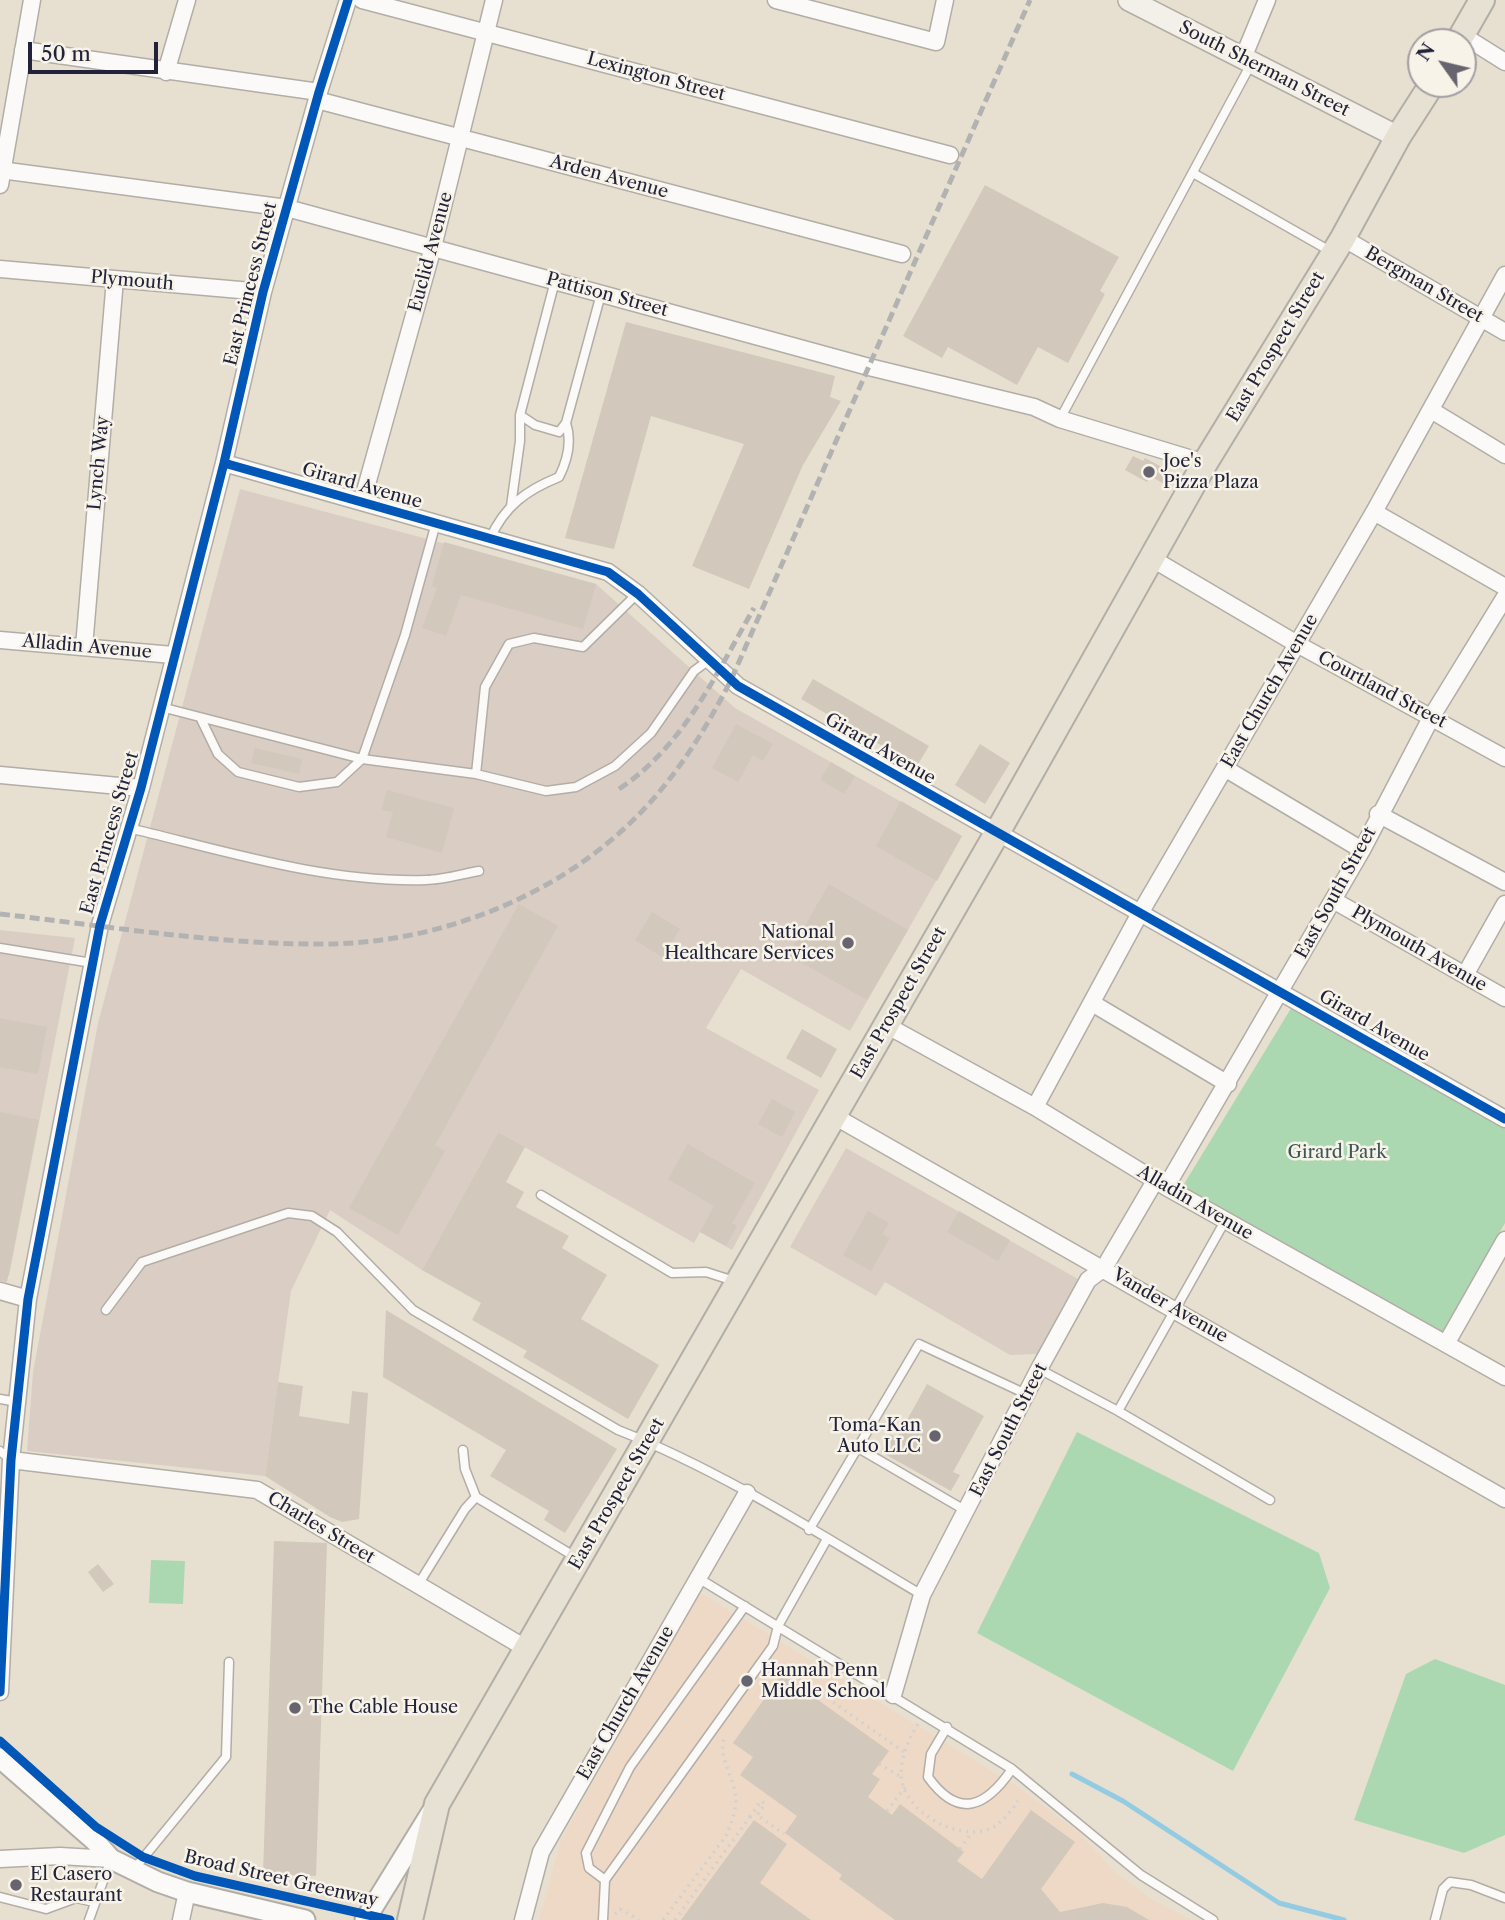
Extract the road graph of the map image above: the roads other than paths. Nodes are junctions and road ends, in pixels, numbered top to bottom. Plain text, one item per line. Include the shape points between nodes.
1 (32, 0) edge
2 (187, 0) edge
3 (348, 0) edge
4 (362, 0) edge
5 (494, 0) edge
6 (776, 0) edge
7 (946, 0) edge
8 (1129, 0) edge
9 (1267, 0) edge
10 (1476, 2) edge
11 (1465, 28) edge
12 (485, 33) junction
13 (1477, 48) edge
14 (23, 50) junction
15 (1247, 60) junction
16 (1505, 62) edge
17 (166, 72) junction
18 (318, 96) junction
19 (1423, 98) edge
20 (1398, 137) junction
21 (460, 138) junction
22 (950, 155) dead end
23 (1193, 173) junction
24 (0, 175) edge
25 (287, 208) junction
26 (1338, 246) junction
27 (433, 247) junction
28 (902, 254) dead end
29 (0, 269) edge
30 (1505, 275) edge
31 (115, 279) junction
32 (555, 281) junction
33 (264, 292) junction
34 (601, 294) junction
35 (1481, 317) junction
36 (1505, 332) edge
37 (1431, 410) junction
38 (520, 415) junction
39 (1060, 419) junction
40 (566, 423) junction
41 (1505, 455) edge
42 (224, 463) junction
43 (1205, 463) junction
44 (362, 502) junction
45 (511, 506) junction
46 (1374, 512) junction
47 (436, 523) junction
48 (490, 539) junction
49 (1151, 558) junction
50 (1505, 587) edge
51 (638, 594) junction
52 (1505, 597) edge
53 (0, 640) edge
54 (1297, 644) junction
55 (84, 647) junction
56 (173, 655) junction
57 (710, 659) junction
58 (161, 707) junction
59 (1432, 716) junction
60 (201, 719) junction
61 (1505, 758) edge
62 (362, 759) junction
63 (1226, 769) junction
64 (476, 774) junction
65 (0, 775) edge
66 (141, 788) junction
67 (1378, 814) junction
68 (129, 828) junction
69 (997, 833) junction
70 (1362, 850) junction
71 (479, 871) dead end
72 (1505, 883) edge
73 (1333, 900) junction
74 (1505, 904) edge
75 (1139, 915) junction
76 (0, 948) edge
77 (92, 963) junction
78 (1465, 975) junction
79 (1282, 991) junction
80 (1505, 998) edge
81 (1092, 1003) junction
82 (886, 1026) junction
83 (1228, 1084) junction
84 (1035, 1107) junction
85 (834, 1116) junction
86 (1505, 1119) edge
87 (1161, 1184) junction
88 (541, 1195) dead end
89 (1226, 1221) junction
90 (1505, 1240) edge
91 (1104, 1268) junction
92 (737, 1282) junction
93 (0, 1291) edge
94 (28, 1299) junction
95 (1175, 1309) junction
96 (106, 1310) dead end
97 (1446, 1344) junction
98 (1039, 1369) junction
99 (1505, 1377) edge
100 (1026, 1394) junction
101 (0, 1399) edge
102 (17, 1402) junction
103 (1118, 1410) junction
104 (647, 1441) junction
105 (860, 1449) junction
106 (463, 1450) dead end
107 (6, 1456) edge
108 (747, 1493) junction
109 (476, 1497) junction
110 (1505, 1499) edge
111 (1270, 1500) dead end
112 (968, 1512) junction
113 (809, 1530) junction
114 (827, 1539) junction
115 (579, 1559) junction
116 (698, 1578) junction
117 (418, 1585) junction
118 (922, 1595) junction
119 (745, 1606) junction
120 (3, 1625) edge
121 (778, 1626) junction
122 (527, 1648) junction
123 (229, 1662) dead end
124 (0, 1692) edge
125 (893, 1695) junction
126 (947, 1727) junction
127 (0, 1758) edge
128 (1012, 1769) junction
129 (437, 1804) junction
130 (111, 1859) junction
131 (0, 1860) edge
132 (133, 1871) junction
133 (605, 1880) junction
134 (187, 1892) junction
135 (0, 1897) edge
136 (1505, 1898) edge
137 (94, 1902) junction
138 (263, 1915) edge
139 (89, 1920) edge
140 (181, 1920) edge
141 (306, 1920) edge
142 (365, 1920) edge
143 (410, 1920) edge
144 (523, 1920) edge
145 (603, 1920) edge
146 (1213, 1920) edge
147 (1435, 1920) edge

1 - 14 street
2 - 17 street
3 - 18 street, East Princess Street
4 - 12 street, Lexington Street
5 - 12 street, Euclid Avenue
6 - 7 street via 936,42
8 - 15 main road, South Sherman Street
9 - 15 street
10 - 11 main road
12 - 21 street, Euclid Avenue
12 - 22 street, Lexington Street
13 - 16 street
14 - 17 street, Arden Avenue
14 - 24 street
15 - 20 main road, South Sherman Street
15 - 23 lane
17 - 18 street, Arden Avenue
18 - 21 street, Arden Avenue
18 - 25 street, East Princess Street
19 - 20 main road, East Prospect Street
20 - 26 main road, East Prospect Street
21 - 27 street, Euclid Avenue
21 - 28 street, Arden Avenue
23 - 26 lane
23 - 39 lane
24 - 25 street, Pattison Street
25 - 27 street, Pattison Street
25 - 33 street, East Princess Street
26 - 35 street, Bergman Street
26 - 43 main road, East Prospect Street
27 - 32 street, Pattison Street
27 - 44 street, Euclid Avenue
29 - 31 street, Plymouth
30 - 35 street, East Church Avenue
31 - 33 street, Plymouth
31 - 55 street, Lynch Way
32 - 34 street, Pattison Street
32 - 38 lane
33 - 42 street, East Princess Street
34 - 39 street, Pattison Street via 1034,407
34 - 40 lane
35 - 36 street, Bergman Street
35 - 37 street, East Church Avenue
37 - 41 street
37 - 46 street, East Church Avenue
38 - 40 lane via 559,432
38 - 45 lane
39 - 43 street, Pattison Street
40 - 45 lane via 569,447 559,477
42 - 44 street, Girard Avenue
42 - 56 street, East Princess Street
43 - 49 main road, East Prospect Street
44 - 47 street, Girard Avenue
45 - 48 lane via 500,515
46 - 50 street
46 - 54 street, East Church Avenue
47 - 48 street, Girard Avenue
47 - 62 lane via 405,635
48 - 51 street, Girard Avenue via 608,572
49 - 54 street, Courtland Street
49 - 69 main road, East Prospect Street
51 - 57 street, Girard Avenue
51 - 64 lane via 583,647 534,638 509,644 485,687
52 - 59 street, East South Street
53 - 55 street, Alladin Avenue
54 - 59 street, Courtland Street
54 - 63 street, East Church Avenue
55 - 56 street, Alladin Avenue
56 - 58 street, East Princess Street
57 - 64 lane via 694,671 651,733 615,766 576,787 546,791
57 - 69 street, Girard Avenue via 738,685
58 - 60 lane
58 - 66 street, East Princess Street
59 - 61 street, Courtland Street
59 - 67 street, East South Street
60 - 62 lane
60 - 62 lane via 218,754 238,772 299,787 337,782
62 - 64 lane
63 - 70 street
63 - 75 street, East Church Avenue
65 - 66 street
66 - 68 street, East Princess Street
67 - 70 street, East South Street
67 - 72 street
68 - 71 lane via 363,879 429,880
68 - 77 street, East Princess Street
69 - 75 street, Girard Avenue
69 - 82 main road, East Prospect Street
70 - 73 street, East South Street
73 - 78 street, Plymouth Avenue
73 - 79 street, East South Street
74 - 78 street
75 - 79 street, Girard Avenue
75 - 81 street, East Church Avenue
76 - 77 lane
77 - 94 street, East Princess Street
78 - 80 street, Plymouth Avenue
79 - 83 street, East South Street
79 - 86 street, Girard Avenue
81 - 83 street
81 - 84 street, East Church Avenue
82 - 84 street, Alladin Avenue
82 - 85 main road, East Prospect Street
83 - 87 street, East South Street
84 - 87 street, Alladin Avenue
85 - 91 street, Vander Avenue
85 - 92 main road, East Prospect Street
87 - 89 street, Alladin Avenue
87 - 91 street, East South Street
88 - 92 lane via 672,1273 706,1272
89 - 95 lane
89 - 97 street, Alladin Avenue
90 - 97 street
91 - 95 street, Vander Avenue
91 - 98 street, East South Street via 1088,1280
92 - 104 main road, East Prospect Street
93 - 94 street
94 - 102 street, East Princess Street
95 - 103 lane
95 - 110 street, Vander Avenue
96 - 104 lane via 142,1262 288,1213 312,1216 360,1252 413,1310 618,1430
97 - 99 street, Alladin Avenue
98 - 100 street, East South Street
98 - 103 lane
100 - 105 lane via 919,1344
100 - 112 street, East South Street
101 - 102 lane
102 - 107 street, East Princess Street
103 - 111 lane
104 - 108 lane
104 - 115 main road, East Prospect Street
105 - 112 lane
105 - 113 lane
106 - 109 lane
107 - 117 street, Charles Street via 257,1490
107 - 120 street, East Princess Street
108 - 113 lane
108 - 116 street, East Church Avenue
109 - 115 lane
109 - 117 lane
112 - 118 street, East South Street
113 - 114 lane
114 - 118 lane
114 - 121 lane
115 - 122 main road, East Prospect Street
116 - 119 lane
116 - 144 street, East Church Avenue via 541,1852
117 - 122 street, Charles Street
118 - 125 street, East South Street
119 - 121 lane
119 - 133 lane via 630,1766 586,1853 589,1868
120 - 124 street, East Princess Street
121 - 125 lane
121 - 133 lane via 773,1646
122 - 129 main road, East Prospect Street
123 - 132 lane via 226,1757
125 - 126 lane
126 - 128 lane
126 - 128 lane via 931,1754 928,1777 939,1792 957,1803 977,1805 996,1791
127 - 130 street
128 - 146 lane via 1141,1875
129 - 142 street, East Prospect Street
129 - 143 main road
130 - 131 street
130 - 132 street
130 - 137 lane
132 - 134 street
133 - 145 lane
134 - 138 street
134 - 140 street
135 - 137 lane via 46,1909 76,1898
136 - 147 lane via 1450,1882 1443,1889
137 - 139 lane
138 - 141 street

